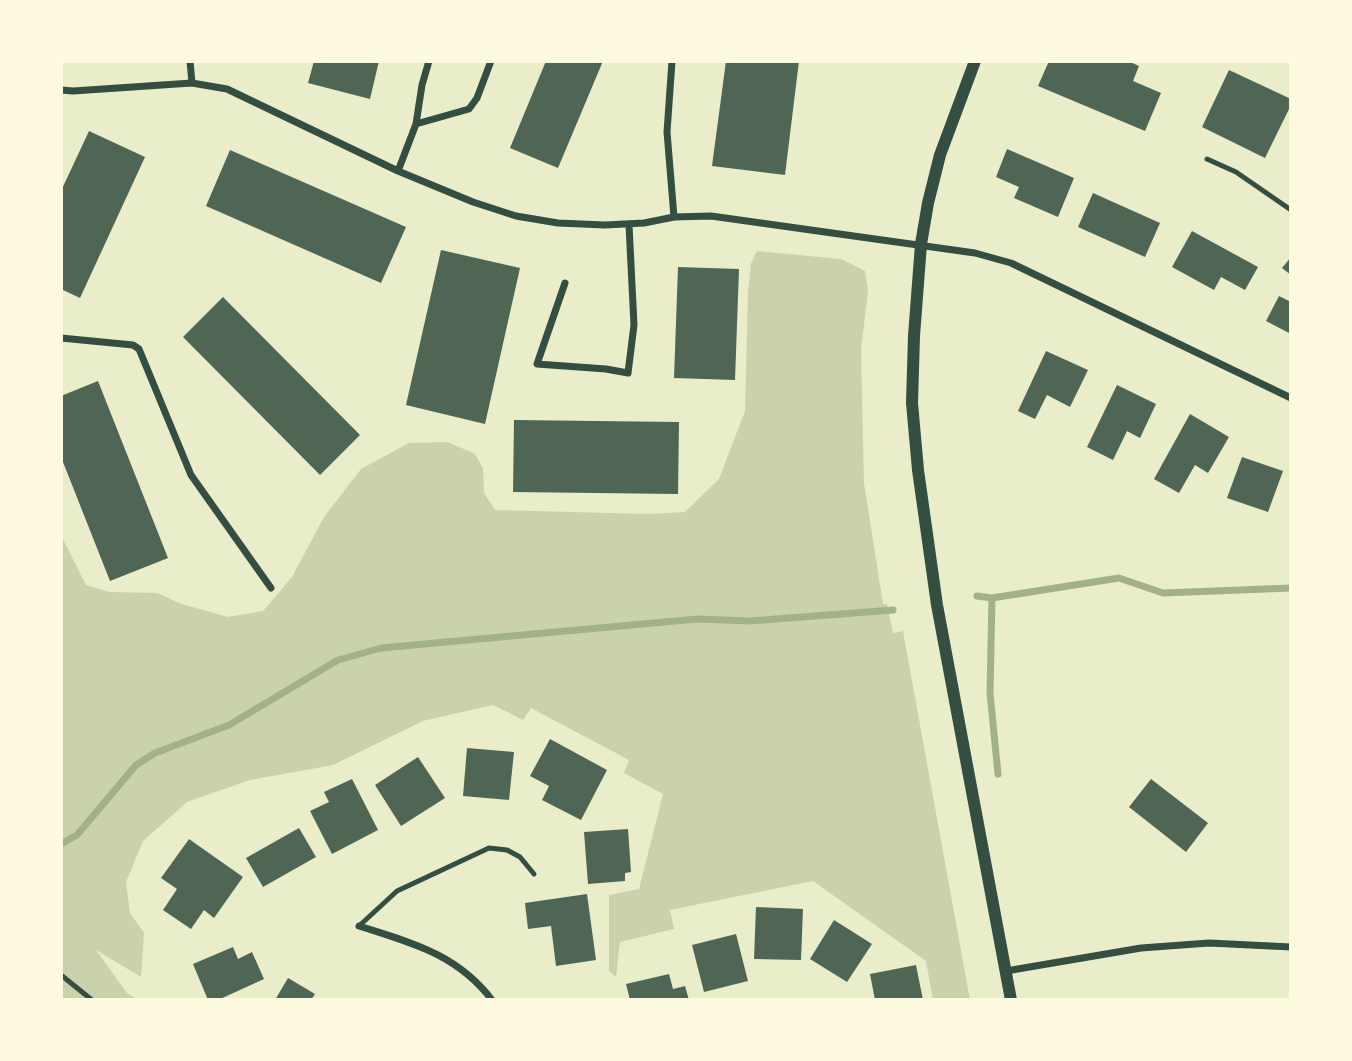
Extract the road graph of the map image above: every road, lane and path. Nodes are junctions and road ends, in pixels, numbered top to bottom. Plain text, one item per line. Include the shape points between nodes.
1 (190, 61) edge
2 (429, 61) edge
3 (491, 61) edge
4 (672, 61) edge
5 (975, 61) edge
6 (191, 83) junction
7 (61, 90) edge
8 (416, 124) junction
9 (1207, 159) dead end
10 (398, 171) junction
11 (1291, 210) edge
12 (674, 217) junction
13 (629, 225) junction
14 (921, 244) junction
15 (565, 283) dead end
16 (61, 338) edge
17 (1291, 398) edge
18 (271, 588) dead end
19 (534, 874) dead end
20 (359, 926) joint
21 (1291, 947) edge
22 (1006, 971) junction
23 (61, 975) edge
24 (92, 1000) edge
25 (492, 1000) edge
26 (1011, 1000) edge

1 - 6 street
2 - 8 street
3 - 8 street via 469,109
4 - 12 street via 667,132
5 - 14 street via 940,155
6 - 7 street
6 - 10 street via 239,94
8 - 10 street
9 - 11 lane via 1236,172
10 - 13 street via 516,216 558,223
12 - 13 street
12 - 14 street via 711,216
13 - 15 street via 634,326 628,373 537,365
14 - 17 street via 1011,263
14 - 22 street via 912,403 918,470 937,605
16 - 18 street via 139,349 191,475
19 - 20 lane via 520,857 489,848 397,891
20 - 25 street via 443,956 470,975
21 - 22 street via 1209,943 1141,948
22 - 26 street
23 - 24 lane

